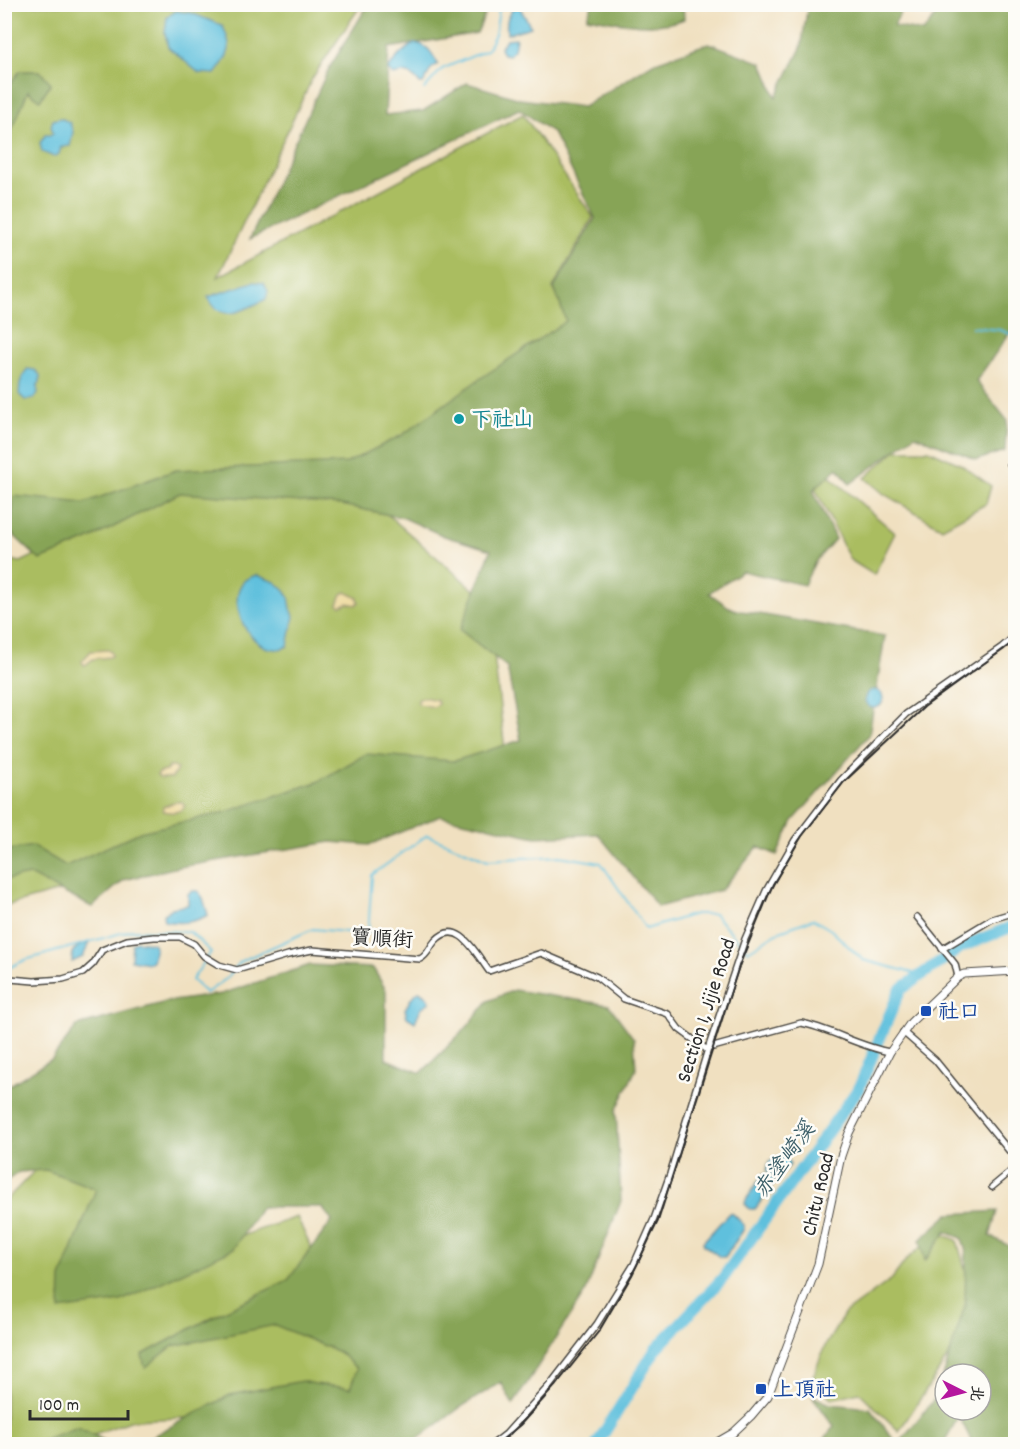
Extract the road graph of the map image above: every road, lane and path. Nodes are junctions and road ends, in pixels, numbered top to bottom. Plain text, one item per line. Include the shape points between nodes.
1 (1016, 434) edge
2 (1016, 471) edge
3 (1016, 635) edge
4 (1016, 912) edge
5 (917, 917) dead end
6 (943, 950) junction
7 (1016, 971) edge
8 (958, 977) junction
9 (4, 990) edge
10 (903, 1032) junction
11 (708, 1049) junction
12 (886, 1051) junction
13 (1016, 1161) edge
14 (1016, 1167) edge
15 (993, 1187) dead end
16 (493, 1444) edge
17 (714, 1444) edge

1 - 2 street via 1010,464
3 - 11 street, Section 1, Jijie Road via 906,714 841,780 795,840 766,891 745,941
4 - 6 street via 992,919
5 - 6 street
6 - 8 street via 955,964
7 - 8 street
8 - 10 street, Chitu Road
9 - 11 street, 寶順街 via 10,979 63,980 83,973 102,950 127,940 154,936 180,937 219,965 237,970 312,950 420,959 446,932 455,932 489,971 541,953 597,977 624,999 668,1014 679,1029
10 - 12 street, Chitu Road
10 - 13 street via 942,1068
11 - 12 street via 801,1023
11 - 16 street, Section 1, Jijie Road via 670,1174 634,1264 597,1324 549,1386
12 - 17 street, Chitu Road via 841,1156 818,1264 768,1396 733,1433
14 - 15 street

